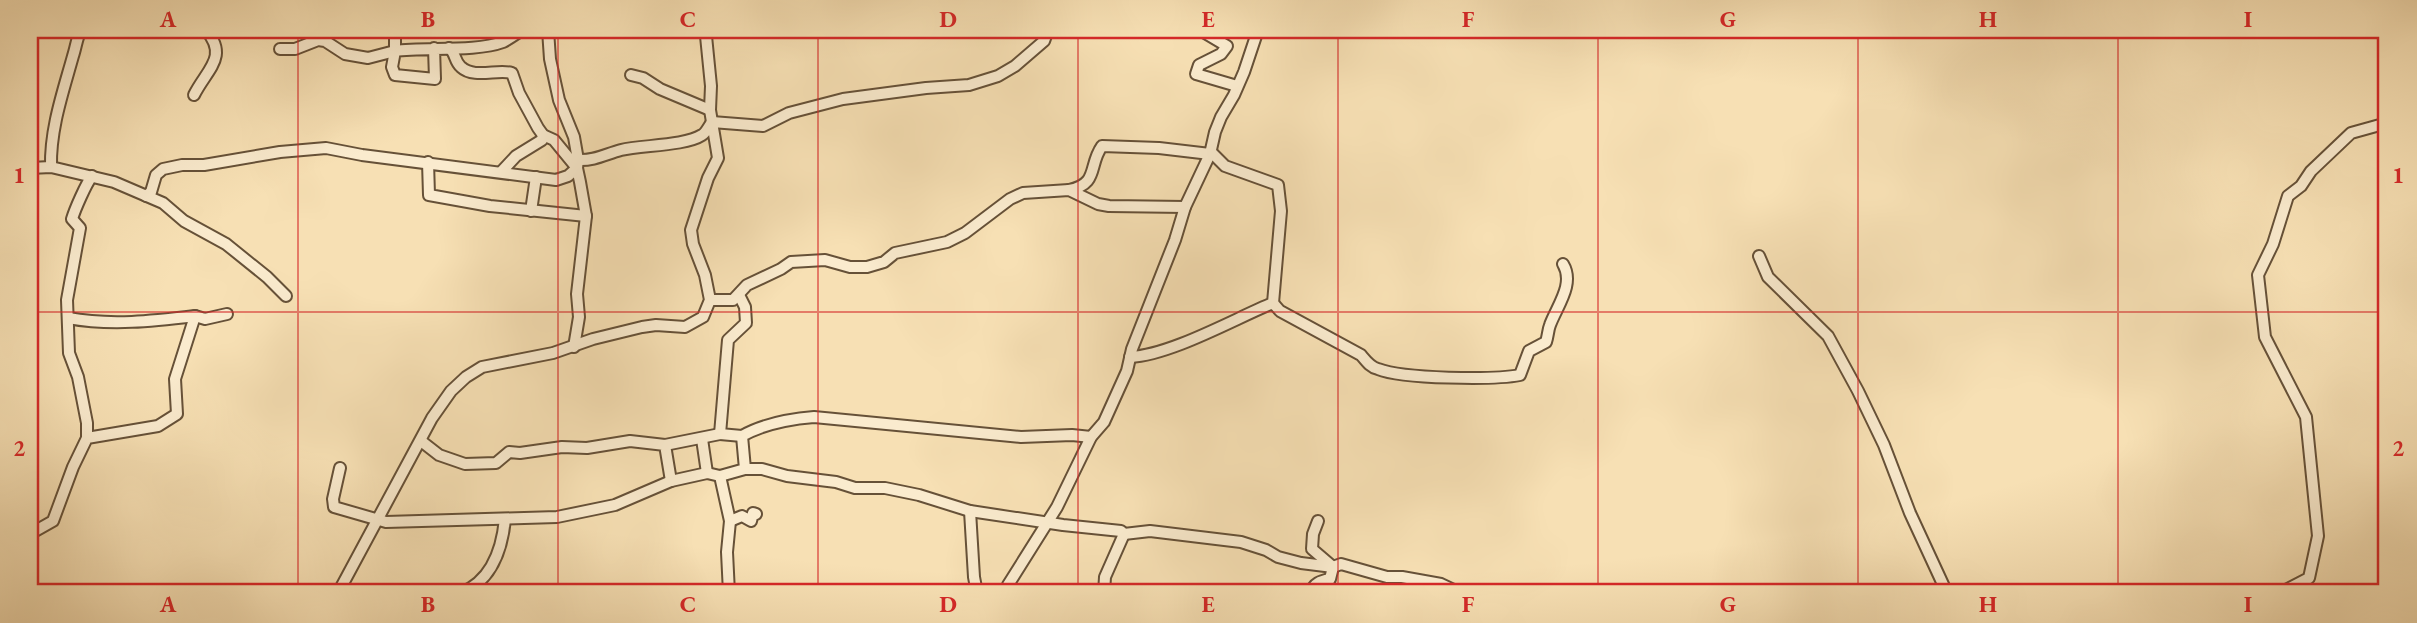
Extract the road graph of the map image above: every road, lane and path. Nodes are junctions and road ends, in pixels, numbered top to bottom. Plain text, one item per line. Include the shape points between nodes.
1 (81, 30) edge
2 (206, 30) edge
3 (395, 30) edge
4 (522, 30) edge
5 (548, 30) edge
6 (709, 30) edge
7 (1048, 30) edge
8 (1200, 30) edge
9 (1258, 30) edge
10 (434, 48) junction
11 (449, 48) junction
12 (280, 49) dead end
13 (395, 51) junction
14 (631, 75) dead end
15 (1237, 86) junction
16 (194, 95) dead end
17 (710, 110) junction
18 (712, 122) junction
19 (2387, 123) edge
20 (543, 135) junction
21 (1210, 153) junction
22 (428, 162) junction
23 (577, 164) junction
24 (51, 167) junction
25 (30, 168) edge
26 (502, 172) junction
27 (92, 176) junction
28 (536, 177) junction
29 (1069, 190) junction
30 (146, 196) junction
31 (1185, 207) junction
32 (531, 211) junction
33 (586, 216) junction
34 (1759, 256) dead end
35 (1563, 264) dead end
36 (739, 295) junction
37 (286, 296) dead end
38 (710, 300) junction
39 (1273, 303) junction
40 (227, 314) dead end
41 (195, 316) junction
42 (68, 318) junction
43 (574, 346) junction
44 (1130, 357) junction
45 (720, 434) junction
46 (742, 436) junction
47 (1091, 437) junction
48 (87, 438) junction
49 (702, 439) junction
50 (421, 441) junction
51 (665, 445) junction
52 (340, 468) dead end
53 (745, 469) junction
54 (707, 473) junction
55 (720, 476) junction
56 (671, 481) junction
57 (970, 511) junction
58 (756, 514) dead end
59 (378, 518) junction
60 (505, 519) junction
61 (730, 521) junction
62 (1318, 521) dead end
63 (1047, 523) junction
64 (30, 534) edge
65 (1124, 534) junction
66 (1334, 567) junction
67 (732, 592) edge
68 (338, 593) edge
69 (461, 593) edge
70 (977, 593) edge
71 (1006, 593) edge
72 (1104, 593) edge
73 (1311, 593) edge
74 (1460, 593) edge
75 (1947, 593) edge
76 (2280, 593) edge

1 - 24 street via 55,124
2 - 16 street via 218,49
3 - 13 street
4 - 11 street via 502,42
5 - 23 street via 550,59 574,137
6 - 17 street
7 - 18 street via 1044,41 1015,66 969,85 843,99 789,113 763,126
8 - 15 street via 1227,46 1199,65 1196,74
9 - 15 street
10 - 11 street
10 - 13 street
10 - 13 street via 435,79 395,75
11 - 20 street via 464,69 512,73
12 - 13 street via 318,40 345,54 368,58
14 - 17 street
15 - 21 street
17 - 18 street
18 - 23 street via 704,135 692,139 619,150
18 - 38 street via 718,158 691,230
19 - 76 street via 2351,133 2288,196 2258,275 2265,337 2306,417 2318,536 2309,578
20 - 23 street
20 - 26 street
21 - 29 street via 1102,146 1086,184
21 - 31 street
21 - 39 street via 1225,166 1278,186 1281,211
22 - 26 street
22 - 30 street via 326,148 280,152 163,169
22 - 32 street via 429,195
23 - 28 street via 568,176 556,180
23 - 33 street
24 - 25 street
24 - 27 street
26 - 28 street
27 - 30 street
27 - 42 street via 72,219 80,228
28 - 32 street
29 - 31 street via 1109,206
29 - 36 street via 1023,193 947,242 895,253 867,267 825,260 791,262 747,285
30 - 37 street via 226,244
31 - 44 street
32 - 33 street
33 - 43 street
34 - 75 street via 1768,277 1828,336 1884,445
35 - 39 street via 1567,282 1546,342 1529,351 1520,374 1507,377 1378,370 1362,355
36 - 38 street via 733,300
36 - 45 street via 746,323 727,340
38 - 43 street via 703,317 685,327 642,327
39 - 44 street via 1193,338
40 - 41 street via 205,319
41 - 42 street via 94,323
41 - 48 street via 175,379 177,414 158,426
42 - 48 street via 69,353 78,377
43 - 50 street via 476,370 446,397
44 - 47 street via 1104,422
45 - 46 street
45 - 49 street
46 - 47 street via 814,417 1021,437
46 - 53 street
47 - 63 street
48 - 64 street via 53,521
49 - 51 street
49 - 54 street
50 - 51 street via 439,455 479,465 496,463 509,452 630,441
50 - 59 street
51 - 56 street
52 - 59 street via 334,507
53 - 55 street
53 - 57 street via 855,488 885,488
54 - 55 street
54 - 56 street
55 - 61 street
56 - 60 street via 615,505 557,517
57 - 63 street
57 - 70 street
58 - 61 street via 751,521 742,516
59 - 60 street via 386,522
59 - 68 street
60 - 69 street via 498,554 488,574
61 - 67 street via 727,552
62 - 66 street via 1312,548
63 - 65 street
63 - 71 street
65 - 66 street via 1150,531 1241,542 1278,557
65 - 72 street via 1105,578
66 - 73 street via 1330,579 1317,582
66 - 74 street via 1441,584

